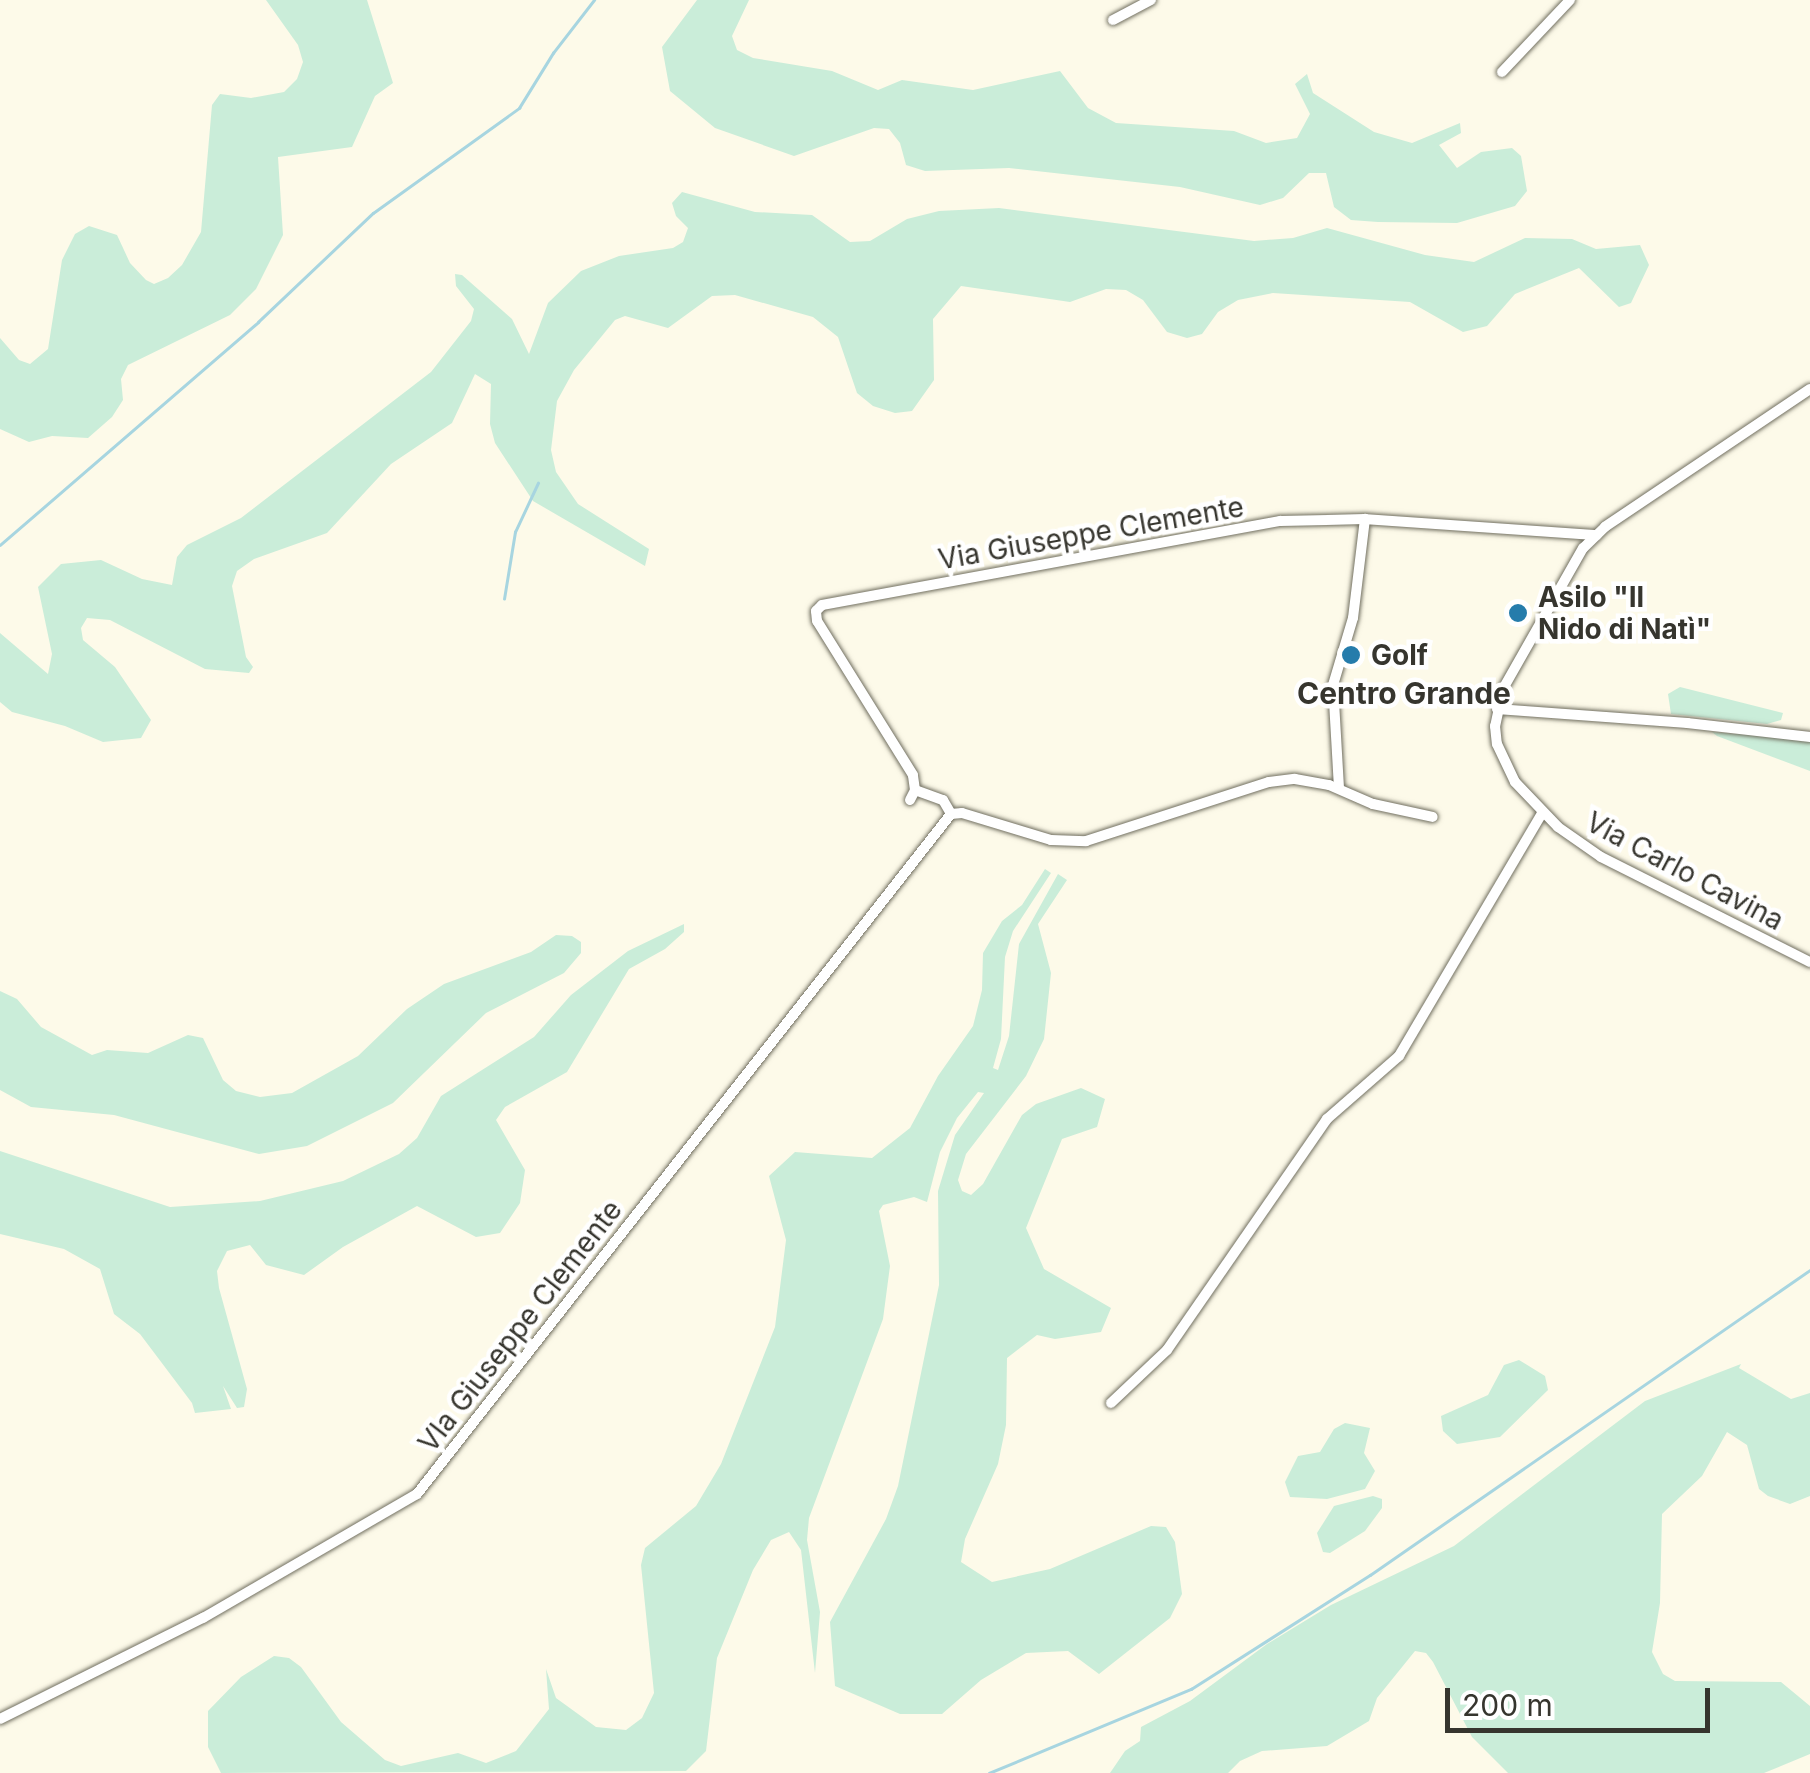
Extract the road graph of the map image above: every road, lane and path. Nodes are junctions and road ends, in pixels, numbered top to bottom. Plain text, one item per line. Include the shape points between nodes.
1 (1151, 0) edge
2 (1570, 0) edge
3 (1113, 20) dead end
4 (1502, 72) dead end
5 (1810, 389) edge
6 (1364, 519) junction
7 (1596, 535) junction
8 (1497, 709) junction
9 (1810, 738) edge
10 (1339, 788) junction
11 (1542, 813) junction
12 (951, 814) junction
13 (1434, 817) dead end
14 (1810, 962) edge
15 (1110, 1403) dead end
16 (0, 1719) edge

1 - 3 street
2 - 4 street
5 - 7 street
6 - 7 street, Via Giuseppe Clemente
6 - 10 street via 1353,618 1334,685
6 - 12 street, Via Giuseppe Clemente via 1280,521 820,606 817,622 913,775 913,795 943,800
7 - 8 street via 1502,689
8 - 9 street
8 - 11 street, Via Carlo Cavina via 1504,764
10 - 12 street via 1277,780 1086,841
10 - 13 street via 1372,804
11 - 14 street, Via Carlo Cavina via 1601,857
11 - 15 street via 1399,1056 1326,1119 1167,1350
12 - 16 street, VIa Giuseppe Clemente via 417,1494 203,1618

